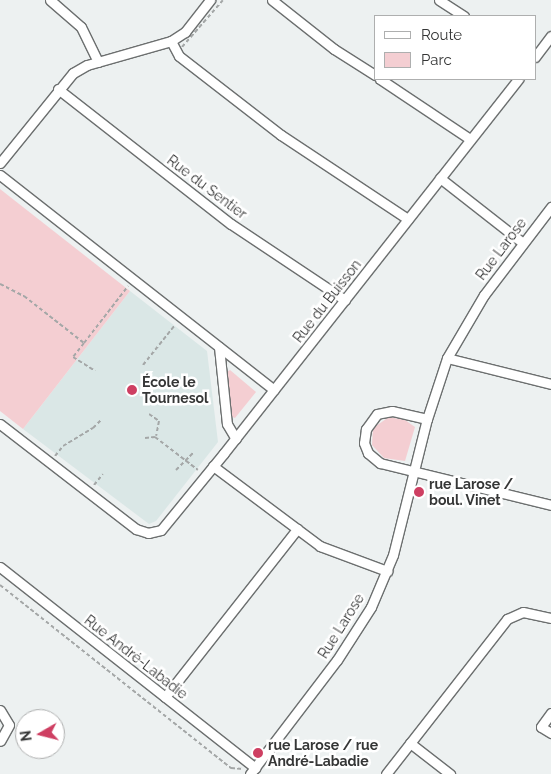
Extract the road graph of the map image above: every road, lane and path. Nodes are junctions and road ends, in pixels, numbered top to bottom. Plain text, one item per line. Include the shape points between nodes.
1 (50, 0) edge
2 (210, 0) edge
3 (223, 0) edge
4 (272, 0) edge
5 (438, 0) edge
6 (462, 15) edge
7 (551, 36) edge
8 (171, 41) junction
9 (182, 47) dead end
10 (536, 56) edge
11 (98, 62) junction
12 (374, 74) edge
13 (382, 80) edge
14 (517, 80) edge
15 (58, 89) junction
16 (470, 138) junction
17 (0, 162) edge
18 (0, 176) edge
19 (440, 178) junction
20 (551, 207) edge
21 (408, 219) junction
22 (523, 243) junction
23 (0, 284) edge
24 (127, 288) dead end
25 (345, 300) junction
26 (175, 325) dead end
27 (84, 343) junction
28 (219, 347) junction
29 (447, 358) junction
30 (144, 365) dead end
31 (94, 371) dead end
32 (551, 384) edge
33 (274, 390) junction
34 (149, 414) dead end
35 (427, 419) junction
36 (100, 420) dead end
37 (0, 424) edge
38 (155, 437) junction
39 (146, 438) dead end
40 (236, 439) junction
41 (193, 453) dead end
42 (56, 456) dead end
43 (186, 461) junction
44 (213, 466) junction
45 (176, 470) dead end
46 (198, 470) dead end
47 (414, 472) junction
48 (103, 474) dead end
49 (94, 485) dead end
50 (551, 505) edge
51 (297, 529) junction
52 (0, 568) edge
53 (387, 571) junction
54 (0, 585) edge
55 (551, 618) edge
56 (165, 697) junction
57 (155, 700) dead end
58 (151, 705) junction
59 (0, 710) edge
60 (551, 713) edge
61 (551, 733) edge
62 (0, 741) edge
63 (410, 743) junction
64 (241, 769) dead end
65 (252, 771) edge
66 (386, 774) edge
67 (450, 774) edge

1 - 11 street via 82,27
2 - 8 street via 185,32
3 - 9 path
4 - 12 street via 334,49
5 - 6 street
7 - 10 street
8 - 11 street
8 - 21 street via 179,56 281,135
11 - 15 street via 77,70
13 - 16 street
14 - 16 street, Rue du Buisson
15 - 17 street
15 - 25 street, Rue du Sentier via 231,224
16 - 19 street, Rue du Buisson
18 - 28 street
19 - 21 street, Rue du Buisson
19 - 22 street
20 - 22 street, Rue Larose
21 - 25 street, Rue du Buisson
22 - 29 street, Rue Larose via 468,320
23 - 27 path via 24,296
24 - 27 path
25 - 33 street, Rue du Buisson
26 - 30 path
27 - 31 path via 74,358
28 - 33 street
28 - 40 street via 227,424
29 - 32 street
29 - 35 street, Rue Larose
33 - 40 street, Rue du Buisson
34 - 38 path via 158,421 159,432
35 - 47 street, Rue Larose
35 - 47 street via 386,411 374,416 366,430 364,443 371,457 380,463
36 - 42 path via 94,428 63,446
37 - 44 street, Rue du Buisson via 132,526 152,533 166,525
38 - 39 path
38 - 43 path
40 - 44 street, Rue du Buisson
41 - 43 path
43 - 45 path
43 - 46 path
44 - 51 street
47 - 50 street
47 - 53 street, Rue Larose
48 - 49 path
51 - 53 street via 329,551
51 - 56 street
52 - 56 street, Rue André-Labadie
53 - 65 street, Rue Larose via 371,608 349,643
54 - 58 path, Rue André-Labadie
55 - 63 street via 523,612 507,619
56 - 65 street, Rue André-Labadie
57 - 58 path
58 - 64 path, Rue André-Labadie via 232,769
59 - 62 street via 9,727
60 - 61 street via 541,727
63 - 66 street
63 - 67 street

